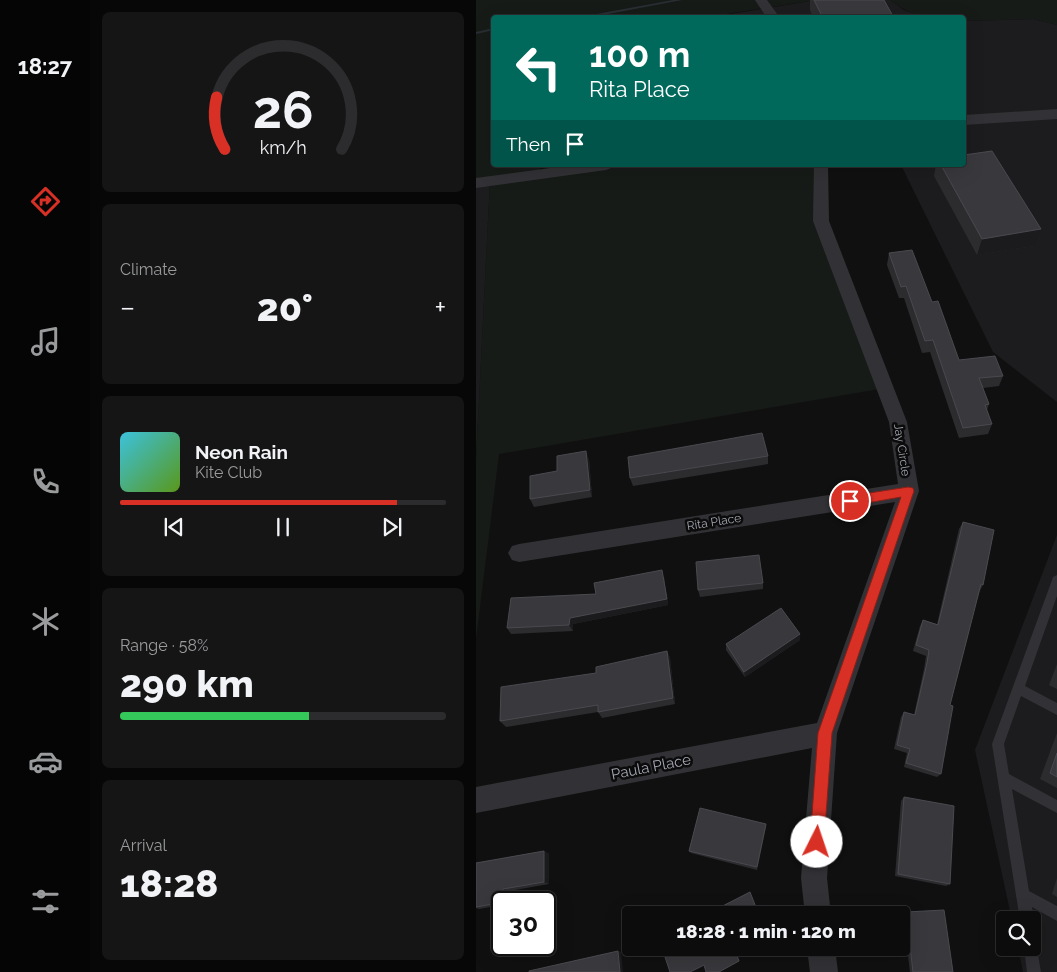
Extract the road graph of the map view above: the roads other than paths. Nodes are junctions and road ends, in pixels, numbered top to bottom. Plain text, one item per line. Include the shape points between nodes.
1 (761, 0) edge
2 (772, 15) edge
3 (1057, 114) edge
4 (966, 120) edge
5 (592, 167) edge
6 (822, 167) edge
7 (476, 183) edge
8 (908, 491) junction
9 (519, 553) dead end
10 (1057, 580) edge
11 (1052, 607) edge
12 (1019, 689) junction
13 (1057, 709) edge
14 (825, 733) junction
15 (1004, 778) junction
16 (476, 800) edge
17 (1057, 806) edge
18 (1023, 895) junction
19 (817, 906) edge
20 (1026, 911) edge
21 (1057, 914) edge
22 (822, 956) edge
23 (1032, 956) edge
24 (824, 972) edge
25 (1034, 972) edge

1 - 2 street
3 - 4 street
5 - 7 street
6 - 8 street, Jay Circle via 821,221 898,422
8 - 9 street, Rita Place
8 - 14 street, Jay Circle
10 - 11 lane
11 - 12 lane
12 - 13 lane
12 - 15 lane via 998,744
14 - 16 street, Paula Place
14 - 19 street, Jay Circle via 814,878
15 - 17 lane
15 - 18 lane
18 - 20 lane
18 - 21 lane
22 - 24 street
23 - 25 lane

